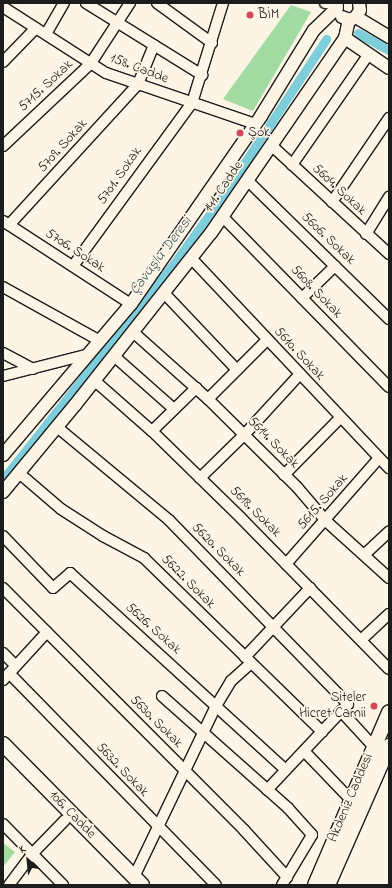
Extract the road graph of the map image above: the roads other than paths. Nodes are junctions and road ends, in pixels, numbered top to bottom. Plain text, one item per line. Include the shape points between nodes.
1 (64, 3) edge
2 (86, 3) edge
3 (130, 3) edge
4 (157, 3) edge
5 (223, 3) edge
6 (325, 3) edge
7 (359, 3) edge
8 (338, 5) edge
9 (3, 7) edge
10 (352, 18) junction
11 (117, 22) junction
12 (36, 28) junction
13 (46, 34) junction
14 (389, 37) edge
15 (345, 38) junction
16 (212, 43) junction
17 (154, 45) junction
18 (369, 54) junction
19 (3, 62) edge
20 (91, 63) junction
21 (389, 68) edge
22 (202, 75) junction
23 (138, 84) junction
24 (192, 103) junction
25 (389, 118) edge
26 (255, 124) junction
27 (271, 145) junction
28 (3, 146) edge
29 (292, 165) junction
30 (247, 180) junction
31 (389, 197) edge
32 (332, 202) junction
33 (222, 216) junction
34 (6, 223) edge
35 (366, 234) junction
36 (389, 254) edge
37 (192, 258) junction
38 (73, 266) junction
39 (335, 266) junction
40 (3, 288) edge
41 (164, 293) junction
42 (302, 298) junction
43 (131, 304) junction
44 (144, 318) junction
45 (389, 319) edge
46 (133, 332) junction
47 (267, 340) junction
48 (100, 341) junction
49 (3, 353) edge
50 (89, 354) junction
51 (114, 356) junction
52 (33, 369) junction
53 (237, 370) junction
54 (299, 374) junction
55 (3, 376) edge
56 (95, 381) junction
57 (389, 387) edge
58 (196, 388) junction
59 (208, 399) junction
60 (174, 409) junction
61 (340, 418) junction
62 (57, 427) junction
63 (152, 431) junction
64 (244, 435) junction
65 (3, 455) edge
66 (379, 458) junction
67 (389, 468) edge
68 (19, 473) junction
69 (284, 474) junction
70 (200, 478) junction
71 (3, 492) edge
72 (326, 521) junction
73 (389, 532) edge
74 (3, 536) edge
75 (365, 554) junction
76 (286, 564) junction
77 (389, 578) edge
78 (3, 588) edge
79 (310, 588) junction
80 (389, 614) edge
81 (273, 626) junction
82 (47, 632) junction
83 (361, 640) junction
84 (3, 653) edge
85 (248, 660) junction
86 (16, 666) junction
87 (389, 669) edge
88 (6, 677) edge
89 (162, 696) dead end
90 (216, 706) junction
91 (345, 708) junction
92 (389, 712) edge
93 (203, 732) junction
94 (322, 732) junction
95 (3, 744) edge
96 (389, 746) edge
97 (374, 747) junction
98 (304, 751) junction
99 (3, 756) edge
100 (184, 770) junction
101 (286, 770) junction
102 (267, 790) junction
103 (350, 800) junction
104 (65, 820) junction
105 (3, 824) edge
106 (159, 828) junction
107 (33, 853) junction
108 (285, 881) edge
109 (135, 882) edge
110 (9, 885) edge
111 (63, 885) edge
112 (216, 885) edge
113 (315, 885) edge
114 (328, 885) edge

1 - 13 street
2 - 11 street
3 - 11 street, 5715. Sokak
4 - 16 street
5 - 16 street, 5701. Sokak
6 - 8 street
7 - 10 street, 141. Cadde via 360,10
8 - 10 street via 340,15
8 - 26 street, 141. Cadde via 314,30
9 - 12 street, 158. Cadde
10 - 14 street
10 - 15 street, 141. Cadde
11 - 17 street
11 - 20 street, 5715. Sokak
12 - 13 street, 158. Cadde
12 - 19 street
13 - 20 street, 158. Cadde
15 - 18 street
15 - 27 street, 141. Cadde
16 - 22 street, 5701. Sokak
17 - 22 street
17 - 23 street
18 - 21 street
18 - 29 street
20 - 23 street, 158. Cadde via 106,73
20 - 28 street, 5715. Sokak
22 - 24 street, 5701. Sokak
23 - 24 street, 158. Cadde
23 - 34 street, 5709. Sokak
24 - 26 street, 158. Cadde
24 - 38 street, 5701. Sokak
25 - 32 street
26 - 43 street, 141. Cadde
27 - 29 street, 5604. Sokak
27 - 30 street, 141. Cadde
29 - 32 street, 5604. Sokak
30 - 33 street, 141. Cadde
30 - 39 street, 5606. Sokak
31 - 35 street
32 - 35 street, 5604. Sokak
33 - 37 street, 141. Cadde
33 - 42 street, 5608. Sokak
34 - 38 street, 5706. Sokak
35 - 36 street, 5604. Sokak
37 - 41 street, 141. Cadde
37 - 47 street, 5610. Sokak
38 - 43 street, 5706. Sokak
39 - 42 street
39 - 45 street, 5606. Sokak
40 - 48 street
41 - 44 street, 141. Cadde
41 - 53 street
42 - 57 street, 5608. Sokak
43 - 44 street
43 - 48 street, 141. Cadde
44 - 46 street, 141. Cadde
46 - 51 street, 141. Cadde
46 - 58 street, 5614. Sokak
47 - 53 street
47 - 54 street, 5610. Sokak
48 - 50 street, 141. Cadde
49 - 52 street
50 - 52 street
50 - 65 street, 141. Cadde
51 - 56 street, 141. Cadde
51 - 60 street
52 - 55 street
53 - 59 street
54 - 61 street, 5610. Sokak
54 - 64 street
56 - 62 street, 141. Cadde
56 - 63 street, 5618. Sokak
58 - 59 street, 5614. Sokak
58 - 60 street
59 - 64 street, 5614. Sokak
60 - 63 street
61 - 66 street, 5610. Sokak
61 - 69 street
62 - 68 street, 141. Cadde
62 - 81 street, 5620. Sokak via 169,520
63 - 70 street, 5618. Sokak
64 - 69 street, 5614. Sokak
64 - 70 street
66 - 67 street, 5610. Sokak
66 - 72 street, 5615. Sokak
68 - 71 street, 141. Cadde
68 - 85 street, 5622. Sokak via 61,509 144,558
69 - 72 street, 5614. Sokak
70 - 76 street, 5618. Sokak
72 - 75 street, 5614. Sokak
72 - 76 street, 5615. Sokak
73 - 75 street
74 - 90 street, 5626. Sokak via 53,588 70,573
75 - 77 street, 5614. Sokak
76 - 79 street, 5618. Sokak
78 - 82 street, 5630. Sokak
79 - 81 street
79 - 83 street, 5618. Sokak
80 - 83 street
81 - 85 street
81 - 91 street, 5620. Sokak
82 - 86 street
82 - 100 street, 5630. Sokak
83 - 87 street, 5618. Sokak
84 - 86 street
85 - 90 street
85 - 94 street, 5622. Sokak
86 - 88 street
88 - 106 street, 5632. Sokak
89 - 93 street
90 - 93 street
90 - 101 street, 5626. Sokak
91 - 94 street
91 - 97 street, 5620. Sokak
92 - 97 main road, Akdeniz Caddesi
93 - 100 street
93 - 102 street
94 - 98 street
95 - 109 main road, 106. Cadde
96 - 114 main road, Akdeniz Caddesi
97 - 103 main road, Akdeniz Caddesi
98 - 101 street
98 - 103 street
99 - 104 main road, 106. Cadde
100 - 106 street
100 - 108 street, 5630. Sokak
101 - 102 street
102 - 108 street via 312,835
103 - 113 main road, Akdeniz Caddesi
104 - 107 street
104 - 109 main road, 106. Cadde
105 - 107 street
106 - 109 street
106 - 112 street, 5632. Sokak
107 - 110 street
107 - 111 street

